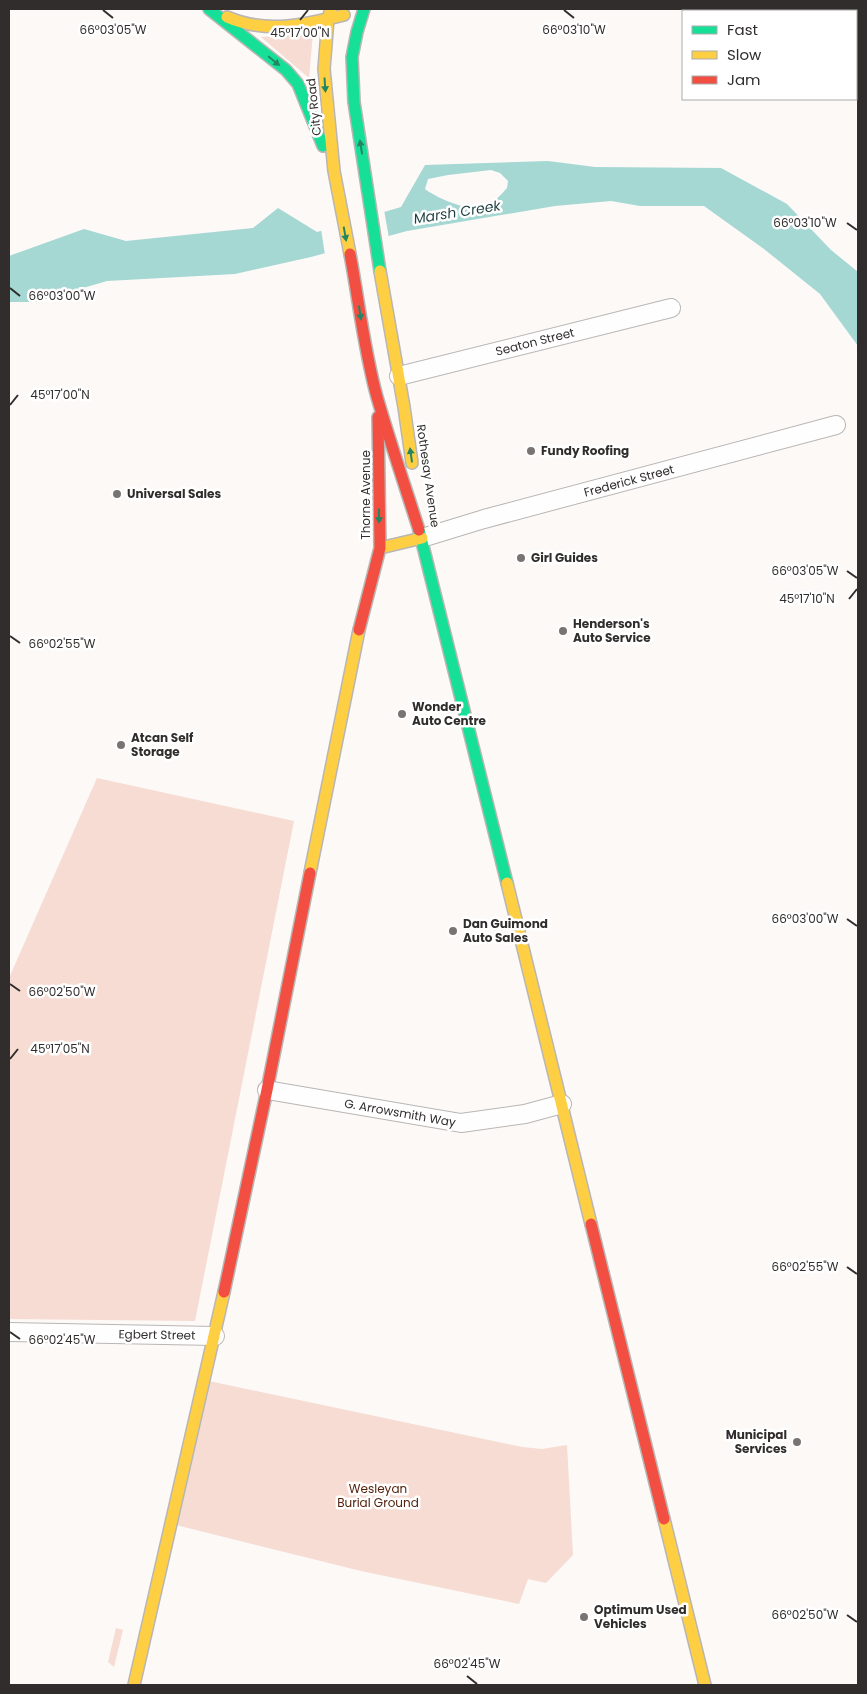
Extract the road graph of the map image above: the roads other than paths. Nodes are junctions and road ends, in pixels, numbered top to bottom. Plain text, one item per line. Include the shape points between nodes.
1 (359, 9) edge
2 (364, 9) edge
3 (210, 10) edge
4 (329, 14) edge
5 (334, 171) junction
6 (351, 265) joint
7 (671, 308) dead end
8 (399, 376) junction
9 (377, 397) junction
10 (836, 425) dead end
11 (422, 538) junction
12 (380, 548) junction
13 (267, 1090) junction
14 (562, 1104) junction
15 (9, 1332) edge
16 (214, 1336) junction
17 (134, 1685) edge
18 (705, 1685) edge

1 - 4 main road via 348,14
8 -> 2 main road, Rothesay Avenue via 354,102 352,56
3 - 4 main road via 242,24 260,27 275,27
3 -> 5 main road via 286,70 298,84
4 -> 5 main road, City Road via 324,79
5 -> 6 main road, City Road
6 -> 9 main road, Rothesay Avenue
7 - 8 street, Seaton Street
11 -> 8 main road, Rothesay Avenue
9 - 11 main road, Rothesay Avenue
9 -> 12 main road, Thorne Avenue
10 - 11 street, Frederick Street
11 - 12 main road, Thorne Avenue
11 - 14 main road
12 - 13 main road via 362,614
13 - 14 street, G. Arrowsmith Way via 461,1123 525,1114
13 - 16 main road
14 - 18 main road
15 - 16 street, Egbert Street
16 - 17 main road

